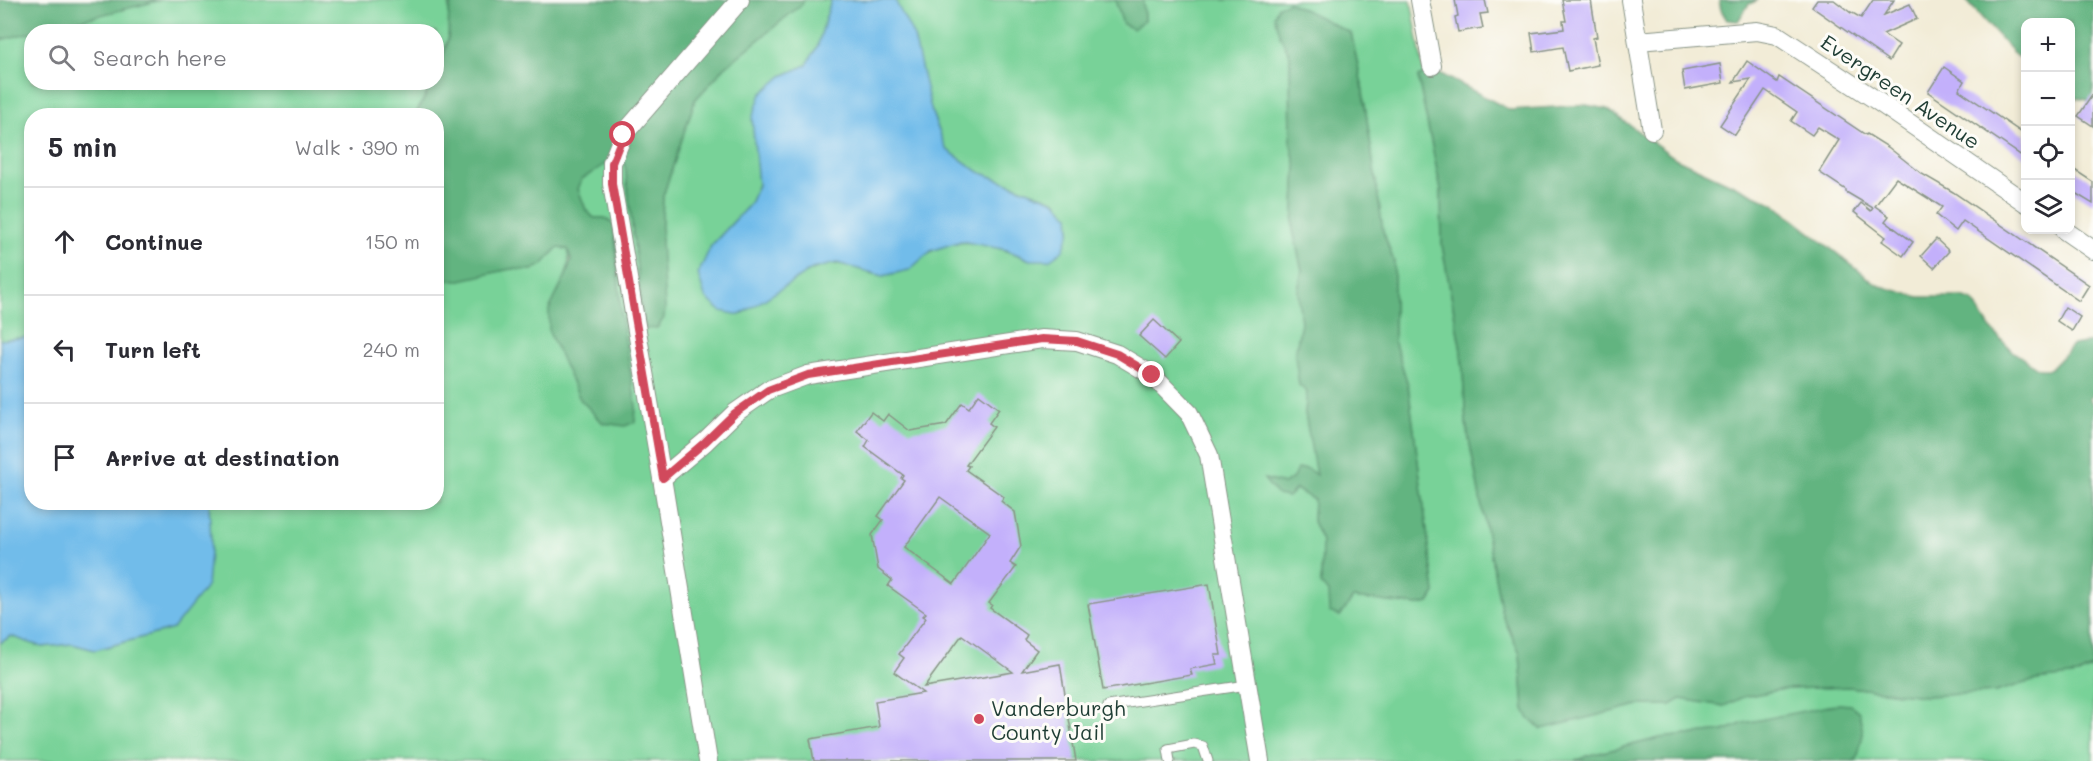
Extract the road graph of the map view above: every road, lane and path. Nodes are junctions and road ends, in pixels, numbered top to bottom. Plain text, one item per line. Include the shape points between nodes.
1 (740, 0) edge
2 (1420, 0) edge
3 (1631, 0) edge
4 (1638, 41) junction
5 (1432, 66) dead end
6 (1652, 130) dead end
7 (2021, 200) edge
8 (2070, 234) edge
9 (2093, 250) edge
10 (663, 478) junction
11 (1247, 685) junction
12 (1108, 706) dead end
13 (708, 761) edge
14 (1170, 761) edge
15 (1208, 761) edge
16 (1260, 761) edge

1 - 10 street via 623,135 612,163 612,184
2 - 5 street
3 - 4 street
4 - 6 street
4 - 7 street, Evergreen Avenue via 1756,31 1777,35
8 - 9 street
10 - 11 street via 735,413 768,390 808,375 1042,339 1077,341 1117,354 1152,375 1189,413 1209,456
10 - 13 street
11 - 12 lane
11 - 16 street
14 - 15 lane via 1168,749 1194,744 1203,746

